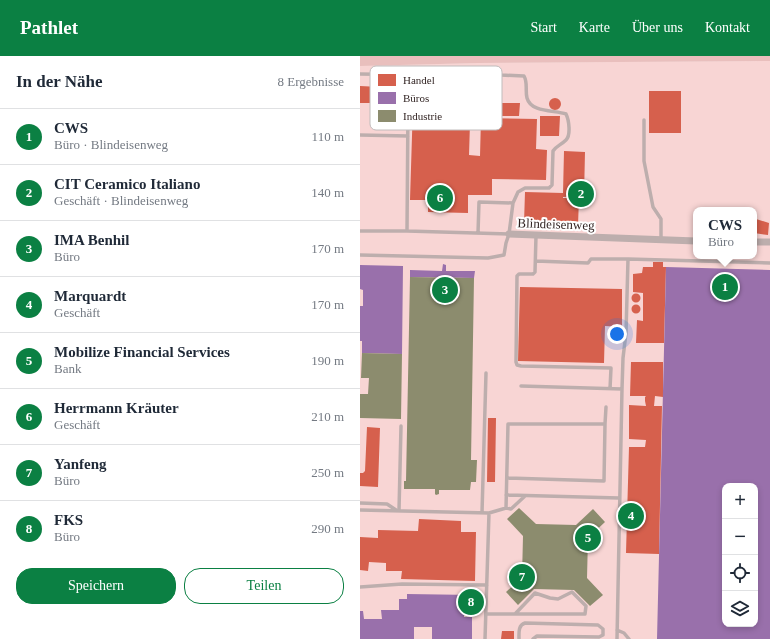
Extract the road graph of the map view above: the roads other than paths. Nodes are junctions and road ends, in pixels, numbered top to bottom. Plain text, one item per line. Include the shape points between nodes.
1 (360, 74) edge
2 (370, 74) edge
3 (502, 75) edge
4 (644, 120) dead end
5 (408, 130) edge
6 (360, 135) edge
7 (408, 136) junction
8 (513, 202) junction
9 (407, 230) junction
10 (360, 231) edge
11 (478, 233) junction
12 (510, 234) junction
13 (536, 236) junction
14 (661, 240) junction
15 (693, 241) edge
16 (757, 242) edge
17 (770, 242) edge
18 (360, 255) edge
19 (628, 260) junction
20 (536, 261) junction
21 (770, 263) edge
22 (486, 373) dead end
23 (521, 386) dead end
24 (610, 389) junction
25 (622, 389) junction
26 (606, 407) dead end
27 (605, 424) junction
28 (401, 426) dead end
29 (507, 478) junction
30 (506, 495) junction
31 (525, 496) junction
32 (619, 498) junction
33 (360, 503) edge
34 (506, 508) junction
35 (360, 510) edge
36 (398, 511) junction
37 (482, 513) junction
38 (489, 513) junction
39 (487, 585) junction
40 (360, 588) edge
41 (486, 614) junction
42 (515, 614) junction
43 (617, 630) junction
44 (485, 639) edge
45 (519, 639) edge
46 (533, 639) edge
47 (617, 639) edge
48 (629, 639) edge

1 - 2 lane
3 - 8 lane via 524,76 527,97 532,106 566,114 568,118 568,136 553,152 552,185 549,188 525,188 518,192
4 - 14 lane via 644,162 653,207 661,219
5 - 7 lane
6 - 7 lane
7 - 9 lane
8 - 11 lane via 479,202
8 - 12 lane
9 - 10 lane
9 - 11 lane
11 - 12 lane
12 - 13 street, Blindeisenweg
12 - 18 lane, Blindeisenweg via 504,255 488,258
13 - 14 street, Blindeisenweg
13 - 20 lane
14 - 15 street, Blindeisenweg
16 - 17 street
19 - 20 lane via 591,259 588,263
19 - 21 lane
19 - 25 lane
20 - 24 lane via 533,274 517,276 516,362 518,365 611,368
22 - 37 lane
23 - 24 lane
24 - 25 lane
25 - 32 lane
26 - 27 lane
27 - 29 lane via 508,424
27 - 29 lane via 604,481
28 - 36 lane
29 - 30 lane
30 - 31 lane
30 - 34 lane
31 - 32 lane
31 - 34 lane via 510,509
32 - 43 lane
33 - 36 lane via 386,504
34 - 38 lane
35 - 36 lane
36 - 37 lane
37 - 38 lane
38 - 39 lane
39 - 40 lane via 402,584
39 - 41 lane
41 - 42 lane
41 - 44 lane
42 - 42 lane via 585,614 586,606 572,592 558,598 535,594
43 - 47 lane
43 - 48 lane
45 - 46 lane via 520,627 525,623 598,625 604,629 604,635 599,637 537,636

